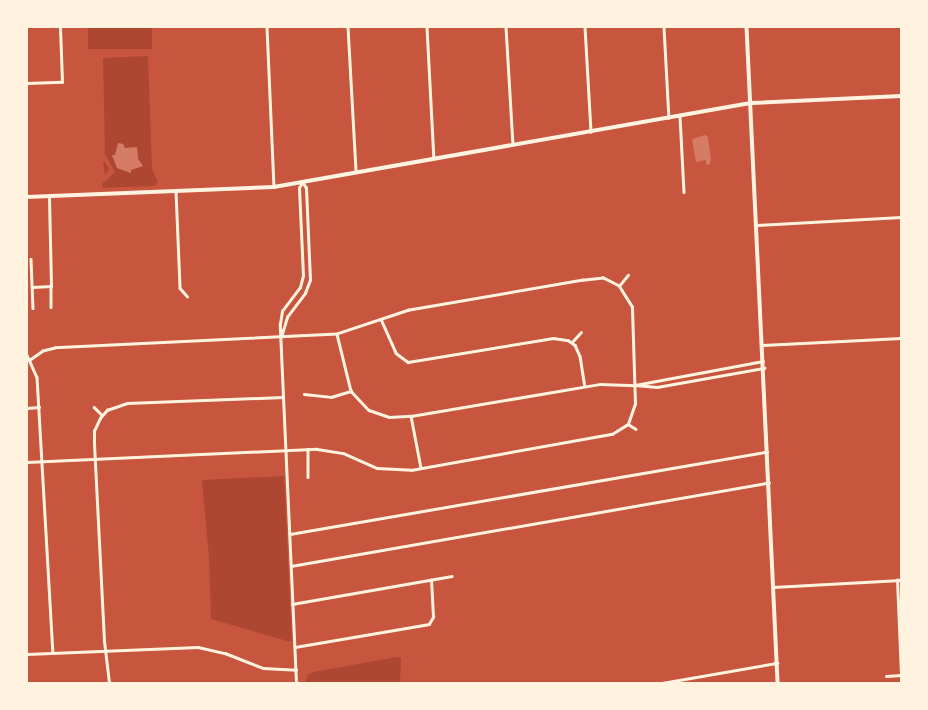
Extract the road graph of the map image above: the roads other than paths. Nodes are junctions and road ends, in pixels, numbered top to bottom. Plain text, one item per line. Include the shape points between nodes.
1 (60, 27) edge
2 (267, 27) edge
3 (348, 27) edge
4 (427, 27) edge
5 (506, 27) edge
6 (585, 27) edge
7 (664, 27) edge
8 (748, 27) edge
9 (27, 83) edge
10 (901, 96) edge
11 (752, 103) junction
12 (680, 116) junction
13 (669, 119) junction
14 (592, 132) junction
15 (513, 146) junction
16 (434, 159) junction
17 (356, 173) junction
18 (302, 182) junction
19 (274, 187) junction
20 (176, 191) junction
21 (684, 192) dead end
22 (49, 196) junction
23 (27, 197) edge
24 (901, 217) edge
25 (757, 225) junction
26 (31, 258) dead end
27 (628, 275) dead end
28 (51, 286) junction
29 (619, 286) junction
30 (32, 287) junction
31 (187, 296) dead end
32 (51, 307) dead end
33 (33, 308) dead end
34 (381, 319) junction
35 (581, 332) dead end
36 (337, 334) junction
37 (281, 338) junction
38 (901, 338) edge
39 (572, 342) junction
40 (763, 345) junction
41 (27, 355) edge
42 (30, 360) junction
43 (763, 361) junction
44 (764, 368) junction
45 (712, 370) junction
46 (691, 374) junction
47 (714, 377) junction
48 (691, 381) junction
49 (635, 385) junction
50 (585, 386) junction
51 (351, 391) junction
52 (304, 394) dead end
53 (283, 397) junction
54 (39, 407) junction
55 (94, 407) dead end
56 (27, 408) edge
57 (102, 415) junction
58 (411, 416) junction
59 (628, 424) junction
60 (636, 429) dead end
61 (308, 449) junction
62 (287, 450) junction
63 (768, 452) junction
64 (95, 458) junction
65 (42, 460) junction
66 (27, 462) edge
67 (421, 468) junction
68 (308, 477) dead end
69 (769, 483) junction
70 (290, 534) junction
71 (291, 566) junction
72 (452, 576) dead end
73 (431, 580) junction
74 (899, 580) edge
75 (773, 587) junction
76 (900, 596) edge
77 (292, 604) junction
78 (295, 647) junction
79 (106, 650) junction
80 (53, 653) junction
81 (27, 654) edge
82 (901, 661) edge
83 (777, 664) junction
84 (296, 670) junction
85 (886, 676) dead end
86 (110, 683) edge
87 (296, 683) edge
88 (662, 683) edge
89 (778, 683) edge

1 - 9 street via 62,82
2 - 19 street
3 - 17 street
4 - 16 street
5 - 15 street
6 - 14 street
7 - 13 street
8 - 11 main road
10 - 11 main road
11 - 12 main road
11 - 25 main road
12 - 13 main road
12 - 21 street
13 - 14 main road
14 - 15 main road
15 - 16 main road
16 - 17 main road
17 - 18 main road
18 - 19 main road
18 - 37 street via 299,188 303,276 300,287 281,315
18 - 37 street via 306,188 310,280 305,293 287,317
19 - 20 main road
20 - 22 main road
20 - 31 street via 180,288
22 - 23 main road
22 - 28 street
24 - 25 street
25 - 40 main road
26 - 30 street
27 - 29 street
28 - 30 street
28 - 32 street
29 - 34 street via 603,278 583,280 415,309
29 - 49 street via 632,307
30 - 33 street
34 - 36 street
34 - 39 street via 396,353 408,362 553,338
35 - 39 street
36 - 37 street
36 - 51 street
37 - 42 street via 55,348 43,351
37 - 53 street
38 - 40 street
39 - 50 street via 580,356
40 - 43 main road
41 - 42 street
42 - 54 street via 36,372
43 - 44 main road
43 - 45 street
44 - 47 street
44 - 63 main road
45 - 46 street
45 - 47 street
46 - 48 street
46 - 49 street
47 - 48 street
48 - 49 street via 643,388
49 - 50 street
49 - 59 street via 635,404
50 - 58 street
51 - 52 street via 331,397
51 - 58 street via 374,413 389,417
53 - 57 street via 127,403 112,407
53 - 62 street
54 - 56 street
54 - 65 street
55 - 57 street
57 - 64 street via 94,431
58 - 67 street
59 - 60 street
59 - 67 street via 607,436
61 - 62 street
61 - 67 street via 334,451 387,470
61 - 68 street
62 - 64 street
62 - 70 street
63 - 69 main road
63 - 70 street
64 - 65 street
64 - 79 street
65 - 66 street
65 - 80 street
69 - 71 street
69 - 75 main road
70 - 71 street
71 - 77 street
72 - 73 street
73 - 77 street
73 - 78 street via 433,617 429,624
74 - 75 street
74 - 76 street
75 - 83 main road
76 - 82 street
77 - 78 street
78 - 84 street
79 - 80 street
79 - 84 street via 205,648 263,668
79 - 86 street
80 - 81 street
82 - 85 street via 901,675
83 - 88 street
83 - 89 main road
84 - 87 street

